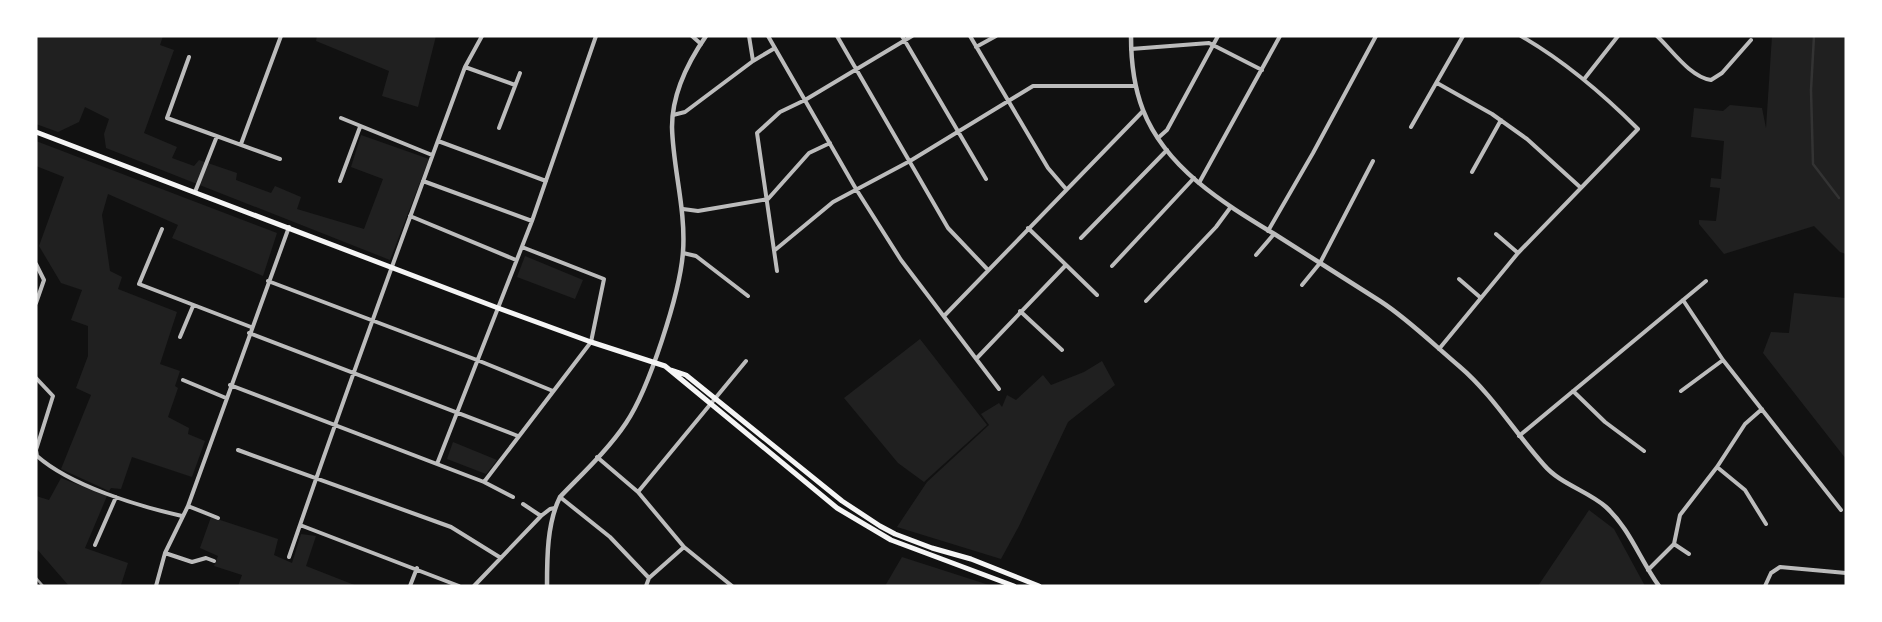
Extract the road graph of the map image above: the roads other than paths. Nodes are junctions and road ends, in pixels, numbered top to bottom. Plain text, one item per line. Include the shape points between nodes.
1 (280, 36) edge
2 (482, 36) edge
3 (596, 36) edge
4 (692, 36) edge
5 (706, 36) edge
6 (749, 36) edge
7 (768, 36) edge
8 (837, 36) edge
9 (912, 36) edge
10 (970, 36) edge
11 (996, 36) edge
12 (1131, 36) edge
13 (1218, 36) edge
14 (1280, 36) edge
15 (1376, 36) edge
16 (1463, 36) edge
17 (1521, 36) edge
18 (1618, 36) edge
19 (1657, 36) edge
20 (903, 38) edge
21 (1751, 40) dead end
22 (701, 44) junction
23 (1214, 44) junction
24 (976, 47) junction
25 (775, 48) junction
26 (1131, 49) junction
27 (189, 57) dead end
28 (752, 61) junction
29 (465, 67) junction
30 (856, 70) junction
31 (1262, 70) junction
32 (520, 73) dead end
33 (1584, 78) junction
34 (1437, 83) junction
35 (515, 85) junction
36 (1136, 86) junction
37 (805, 100) junction
38 (1009, 102) junction
39 (1143, 111) junction
40 (673, 114) junction
41 (341, 118) dead end
42 (1501, 120) junction
43 (360, 127) junction
44 (1411, 127) dead end
45 (500, 128) dead end
46 (958, 131) junction
47 (36, 132) edge
48 (217, 136) junction
49 (1158, 138) junction
50 (438, 141) junction
51 (830, 143) junction
52 (241, 144) junction
53 (1167, 150) junction
54 (432, 155) junction
55 (280, 158) dead end
56 (910, 160) junction
57 (1373, 161) dead end
58 (1472, 172) dead end
59 (1194, 178) junction
60 (986, 179) dead end
61 (340, 181) dead end
62 (423, 181) junction
63 (546, 181) junction
64 (1199, 183) junction
65 (1580, 186) junction
66 (856, 189) junction
67 (1066, 189) junction
68 (195, 192) junction
69 (768, 199) junction
70 (1230, 208) junction
71 (683, 209) junction
72 (410, 216) junction
73 (532, 221) junction
74 (289, 228) junction
75 (1028, 228) junction
76 (162, 229) dead end
77 (1268, 231) junction
78 (1274, 234) junction
79 (1496, 234) dead end
80 (1080, 238) dead end
81 (522, 247) junction
82 (775, 250) junction
83 (683, 252) junction
84 (1518, 253) junction
85 (1256, 255) dead end
86 (516, 260) junction
87 (1320, 263) junction
88 (36, 264) edge
89 (1066, 266) junction
90 (1112, 266) dead end
91 (390, 268) junction
92 (988, 270) junction
93 (777, 271) dead end
94 (1459, 279) dead end
95 (268, 281) junction
96 (1706, 281) dead end
97 (1302, 284) dead end
98 (1097, 295) dead end
99 (748, 296) dead end
100 (1481, 298) junction
101 (1683, 300) junction
102 (1146, 301) dead end
103 (36, 303) edge
104 (193, 306) junction
105 (498, 308) junction
106 (1020, 311) junction
107 (945, 315) junction
108 (374, 321) junction
109 (251, 328) junction
110 (249, 333) junction
111 (180, 337) dead end
112 (590, 342) junction
113 (1439, 349) junction
114 (1062, 350) dead end
115 (977, 358) junction
116 (477, 360) junction
117 (1724, 360) junction
118 (746, 361) dead end
119 (653, 362) junction
120 (668, 369) junction
121 (354, 373) junction
122 (36, 378) edge
123 (183, 380) dead end
124 (230, 385) junction
125 (999, 389) dead end
126 (554, 391) junction
127 (1573, 392) junction
128 (1681, 392) dead end
129 (226, 398) junction
130 (714, 398) junction
131 (709, 404) junction
132 (1762, 409) junction
133 (457, 412) junction
134 (335, 424) junction
135 (518, 436) junction
136 (1519, 436) junction
137 (238, 450) dead end
138 (1644, 451) dead end
139 (597, 457) junction
140 (437, 464) junction
141 (1718, 467) junction
142 (315, 476) junction
143 (484, 482) junction
144 (638, 492) junction
145 (116, 497) junction
146 (513, 497) dead end
147 (560, 497) junction
148 (523, 504) dead end
149 (188, 506) junction
150 (555, 508) junction
151 (1841, 510) dead end
152 (182, 516) junction
153 (541, 516) junction
154 (218, 518) dead end
155 (1766, 524) dead end
156 (300, 525) junction
157 (1674, 544) junction
158 (95, 545) dead end
159 (684, 547) junction
160 (165, 553) junction
161 (1689, 554) dead end
162 (289, 557) dead end
163 (501, 558) junction
164 (214, 561) dead end
165 (417, 568) junction
166 (1648, 570) junction
167 (1846, 573) edge
168 (649, 578) junction
169 (156, 586) edge
170 (410, 586) edge
171 (459, 586) edge
172 (474, 586) edge
173 (547, 586) edge
174 (646, 586) edge
175 (732, 586) edge
176 (1014, 586) edge
177 (1039, 586) edge
178 (1659, 586) edge
179 (1765, 586) edge

1 - 52 street
2 - 29 street
3 - 63 street
4 - 22 street
5 - 22 street
6 - 28 street
7 - 25 street
8 - 30 street
9 - 20 street
10 - 24 street
11 - 24 street
12 - 26 street
13 - 23 street
14 - 31 street
15 - 77 street
16 - 34 street
17 - 33 street
18 - 33 street
19 - 21 street via 1704,79 1716,79
20 - 30 street
20 - 46 street
22 - 40 street via 683,78
23 - 26 street
23 - 31 street
23 - 49 street via 1167,130
24 - 38 street
25 - 28 street
25 - 37 street
26 - 36 street
27 - 48 street via 167,118
28 - 40 street via 685,112
29 - 35 street
29 - 50 street
30 - 37 street
30 - 56 street
31 - 64 street
32 - 35 street
33 - 65 street via 1638,129
34 - 42 street
34 - 44 street
35 - 45 street
36 - 38 street via 1033,86
36 - 39 street
37 - 51 street
37 - 69 street via 780,112 757,133
38 - 46 street
38 - 67 street via 1048,168
39 - 49 street
39 - 67 street
40 - 71 street via 673,138
41 - 43 street
42 - 58 street
42 - 65 street
43 - 54 street
43 - 61 street
46 - 56 street
46 - 60 street
47 - 68 main road
48 - 52 street
48 - 68 street
49 - 53 street
50 - 54 street
50 - 63 street
51 - 66 street
51 - 69 street via 809,153
52 - 55 street
53 - 59 street
53 - 80 street
54 - 62 street
56 - 66 street
56 - 92 street via 948,228
57 - 87 street
59 - 64 street
59 - 90 street
62 - 72 street
62 - 73 street
63 - 73 street
64 - 70 street
65 - 84 street
66 - 82 street via 834,202
66 - 107 street via 901,260
67 - 75 street
68 - 74 main road
69 - 71 street via 698,211
69 - 82 street
70 - 77 street
70 - 102 street
71 - 83 street
72 - 86 street
72 - 91 street
73 - 81 street
74 - 91 main road
74 - 95 street
75 - 89 street
75 - 92 street
76 - 104 street via 139,284
77 - 78 street
78 - 85 street
78 - 87 street
79 - 84 street
81 - 86 street
81 - 112 street via 604,279
82 - 93 street
83 - 99 street via 696,256
83 - 119 street via 676,291
84 - 100 street
86 - 105 street
87 - 97 street
87 - 113 street via 1382,303
88 - 103 street via 44,280
89 - 98 street
89 - 106 street
91 - 105 main road
91 - 108 street
92 - 107 street
94 - 100 street
95 - 108 street
95 - 109 street
96 - 101 street
100 - 113 street
101 - 117 street
101 - 127 street
104 - 109 street
104 - 111 street
105 - 112 main road
105 - 116 street
106 - 114 street
106 - 115 street
107 - 115 street
108 - 116 street
108 - 121 street
109 - 110 street
110 - 121 street
110 - 124 street
112 - 119 main road
112 - 126 street
113 - 136 street via 1487,393
115 - 125 street
116 - 126 street
116 - 133 street
117 - 128 street
117 - 132 street
118 - 130 street
119 - 120 main road
119 - 139 street via 641,395 625,424
120 - 130 main road via 686,375
120 - 131 main road
121 - 133 street
121 - 134 street
122 - 145 street via 53,396 36,450 37,456 51,469
123 - 129 street
124 - 129 street
124 - 134 street
126 - 135 street
127 - 136 street
127 - 138 street via 1605,422
129 - 149 street
130 - 131 street
130 - 177 main road via 842,501 880,526
131 - 144 street
131 - 176 main road via 837,508 876,532
132 - 141 street via 1745,424
132 - 151 street
133 - 135 street
133 - 140 street
134 - 140 street
134 - 142 street
135 - 143 street
136 - 166 street via 1546,468 1606,507 1632,538
137 - 142 street
139 - 144 street
139 - 147 street
140 - 143 street
141 - 155 street via 1745,490
141 - 157 street via 1680,516
142 - 156 street
142 - 163 street via 451,527
143 - 146 street
144 - 159 street
145 - 152 street
145 - 158 street
147 - 150 street
147 - 168 street via 610,537
148 - 153 street
149 - 152 street
149 - 154 street
150 - 153 street
150 - 173 street
152 - 160 street
153 - 163 street
156 - 162 street
156 - 165 street
157 - 161 street
157 - 166 street
159 - 168 street
159 - 175 street
160 - 164 street via 192,562 206,558
160 - 169 street
163 - 172 street
165 - 170 street
165 - 171 street
166 - 178 street
167 - 179 street via 1780,567 1771,573
168 - 174 street

